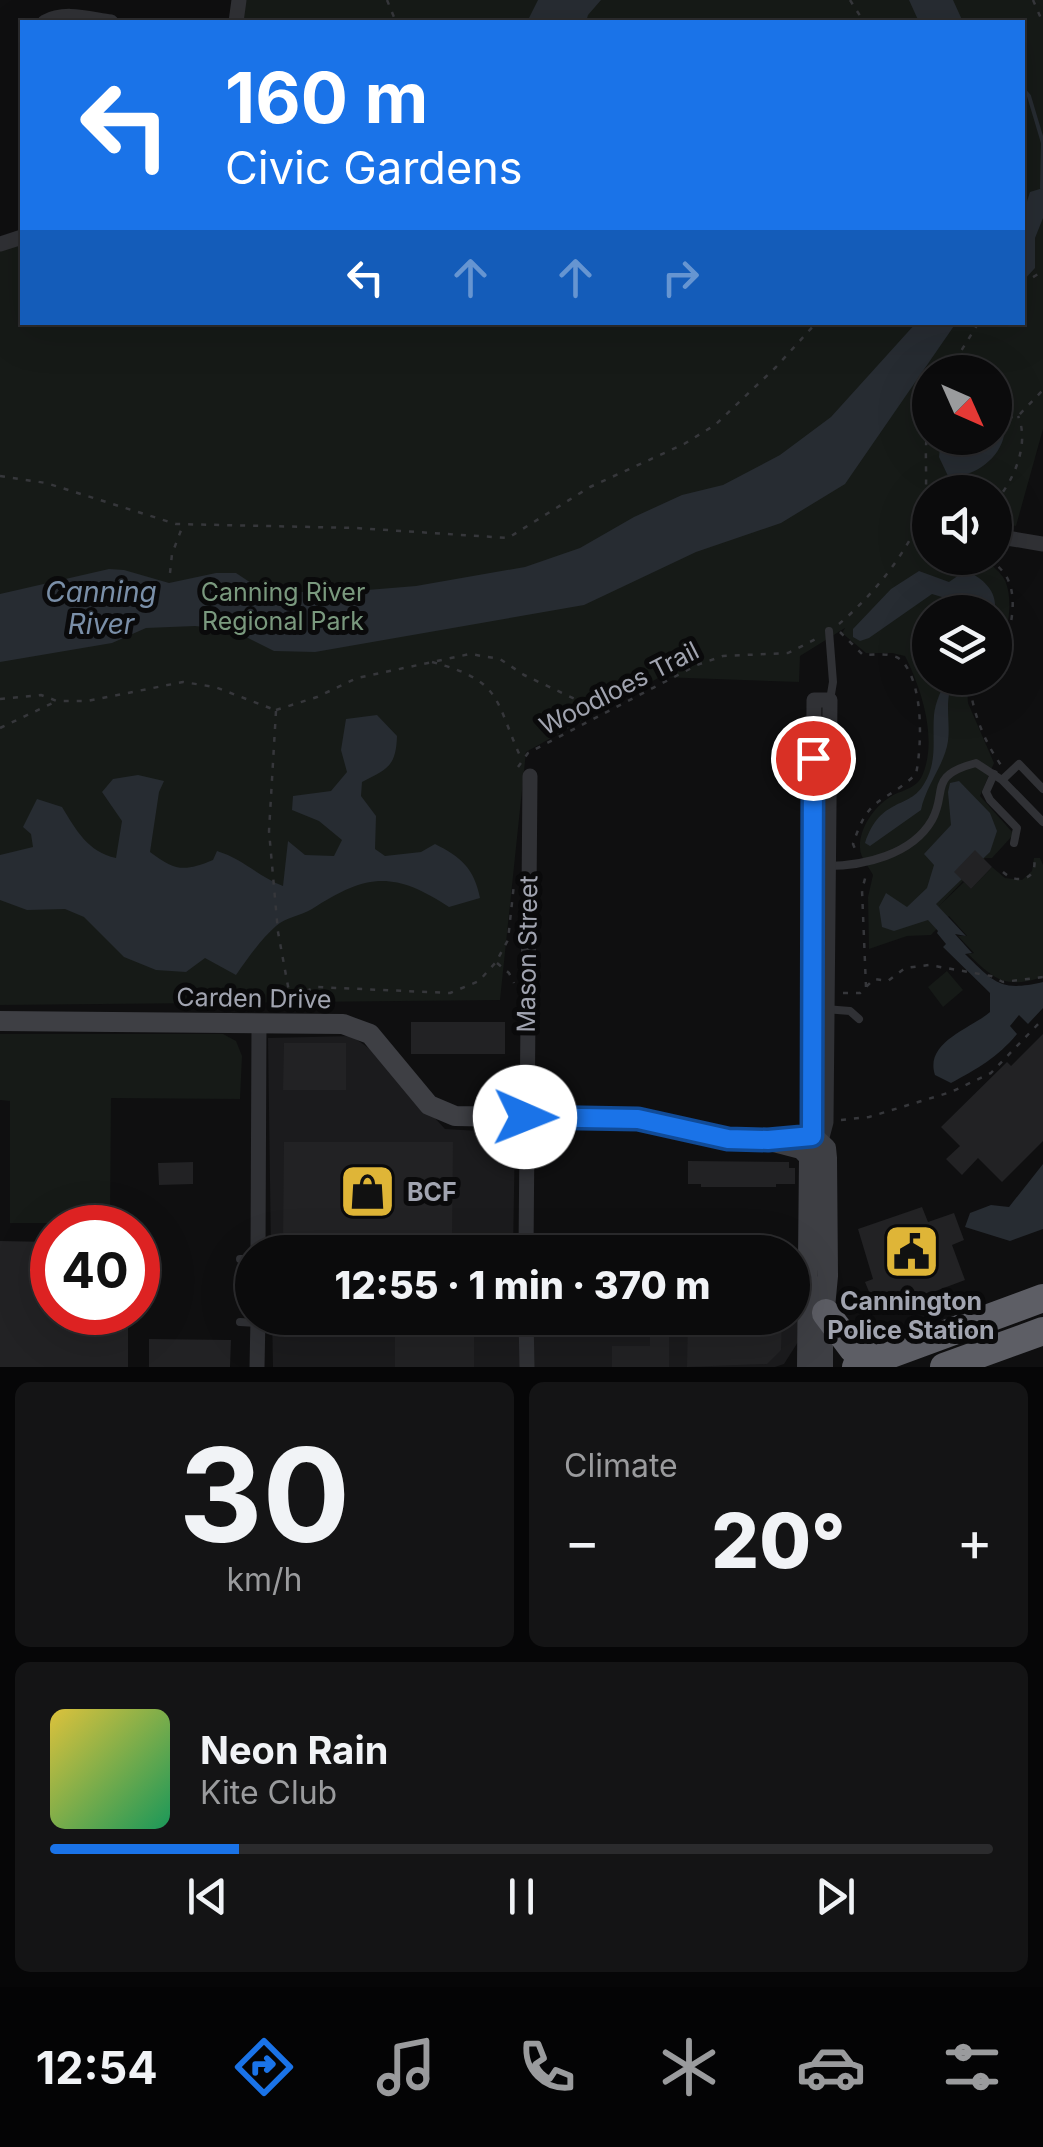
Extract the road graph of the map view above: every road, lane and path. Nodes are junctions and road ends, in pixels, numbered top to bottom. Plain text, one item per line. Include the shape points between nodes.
1 (1033, 0) edge
2 (48, 20) edge
3 (97, 20) edge
4 (1043, 23) edge
5 (815, 325) edge
6 (977, 325) edge
7 (958, 355) edge
8 (1043, 390) edge
9 (1018, 416) junction
10 (1012, 417) edge
11 (927, 455) edge
12 (1012, 475) edge
13 (0, 476) edge
14 (184, 524) junction
15 (910, 534) joint
16 (1012, 539) edge
17 (1043, 544) edge
18 (170, 573) dead end
19 (832, 629) junction
20 (430, 662) junction
21 (971, 695) edge
22 (0, 699) edge
23 (830, 700) junction
24 (57, 701) junction
25 (276, 710) junction
26 (596, 718) junction
27 (0, 728) edge
28 (521, 758) junction
29 (1002, 776) junction
30 (525, 777) joint
31 (1043, 788) edge
32 (1043, 822) edge
33 (1014, 844) dead end
34 (1034, 858) dead end
35 (864, 865) junction
36 (806, 866) junction
37 (830, 866) junction
38 (516, 868) dead end
39 (1003, 872) dead end
40 (496, 962) junction
41 (1043, 976) edge
42 (866, 987) junction
43 (526, 992) junction
44 (290, 997) junction
45 (828, 1001) junction
46 (272, 1005) dead end
47 (810, 1008) junction
48 (859, 1019) dead end
49 (0, 1020) edge
50 (1043, 1020) edge
51 (259, 1023) junction
52 (525, 1117) junction
53 (834, 1123) dead end
54 (813, 1143) junction
55 (258, 1235) edge
56 (526, 1235) edge
57 (818, 1258) junction
58 (1043, 1298) edge
59 (826, 1313) junction
60 (1043, 1331) edge
61 (258, 1335) edge
62 (526, 1335) edge
63 (866, 1363) edge
64 (257, 1367) edge
65 (527, 1367) edge
66 (807, 1367) edge
67 (824, 1367) edge
68 (944, 1367) edge

1 - 4 path
2 - 3 street
5 - 14 path via 715,425 590,487 508,538
6 - 7 path
8 - 9 path
9 - 10 path
9 - 12 path via 1023,435
11 - 15 path, Woodloes Trail via 923,511
13 - 14 path
14 - 18 path
15 - 19 path, Woodloes Trail via 890,572
16 - 17 street
19 - 23 lane
19 - 26 path, Woodloes Trail via 788,653 697,664
19 - 35 path via 863,656 900,660 920,712 916,774 862,816 853,844
20 - 25 path via 357,678
20 - 26 path via 470,654 500,659 592,707
20 - 28 path via 477,677 493,692
21 - 29 path
22 - 24 path via 41,695
23 - 36 street via 814,700
23 - 37 street
24 - 25 path via 184,682
24 - 27 path
25 - 44 path via 270,830
26 - 28 path, Woodloes Trail
28 - 30 path, Woodloes Trail
29 - 31 lane via 1019,764
29 - 32 lane
29 - 33 lane via 986,792 1016,828
29 - 35 lane via 976,763 960,767 939,787 934,817 923,831
30 - 43 street, Mason Street
34 - 39 path via 1022,880
35 - 37 lane
35 - 42 path
36 - 37 lane
36 - 47 street
37 - 45 street
38 - 40 path via 508,940
40 - 43 path
40 - 44 path via 479,980 450,993 316,987
41 - 42 path via 1002,982 928,965
42 - 45 path
43 - 52 street, Mason Street
44 - 46 path
45 - 47 lane
45 - 48 lane
45 - 54 street via 826,1122
47 - 54 street
49 - 51 street, Carden Drive
50 - 53 path via 991,1072 950,1092
51 - 52 street, Carden Drive via 343,1024 370,1034 429,1105 455,1116
51 - 55 street
52 - 54 street, Carden Drive via 638,1119 716,1137
52 - 56 street, Mason Street
54 - 57 street
57 - 59 street
57 - 66 street
58 - 63 highway
59 - 63 highway
59 - 67 street
60 - 68 highway
61 - 64 street
62 - 65 street

